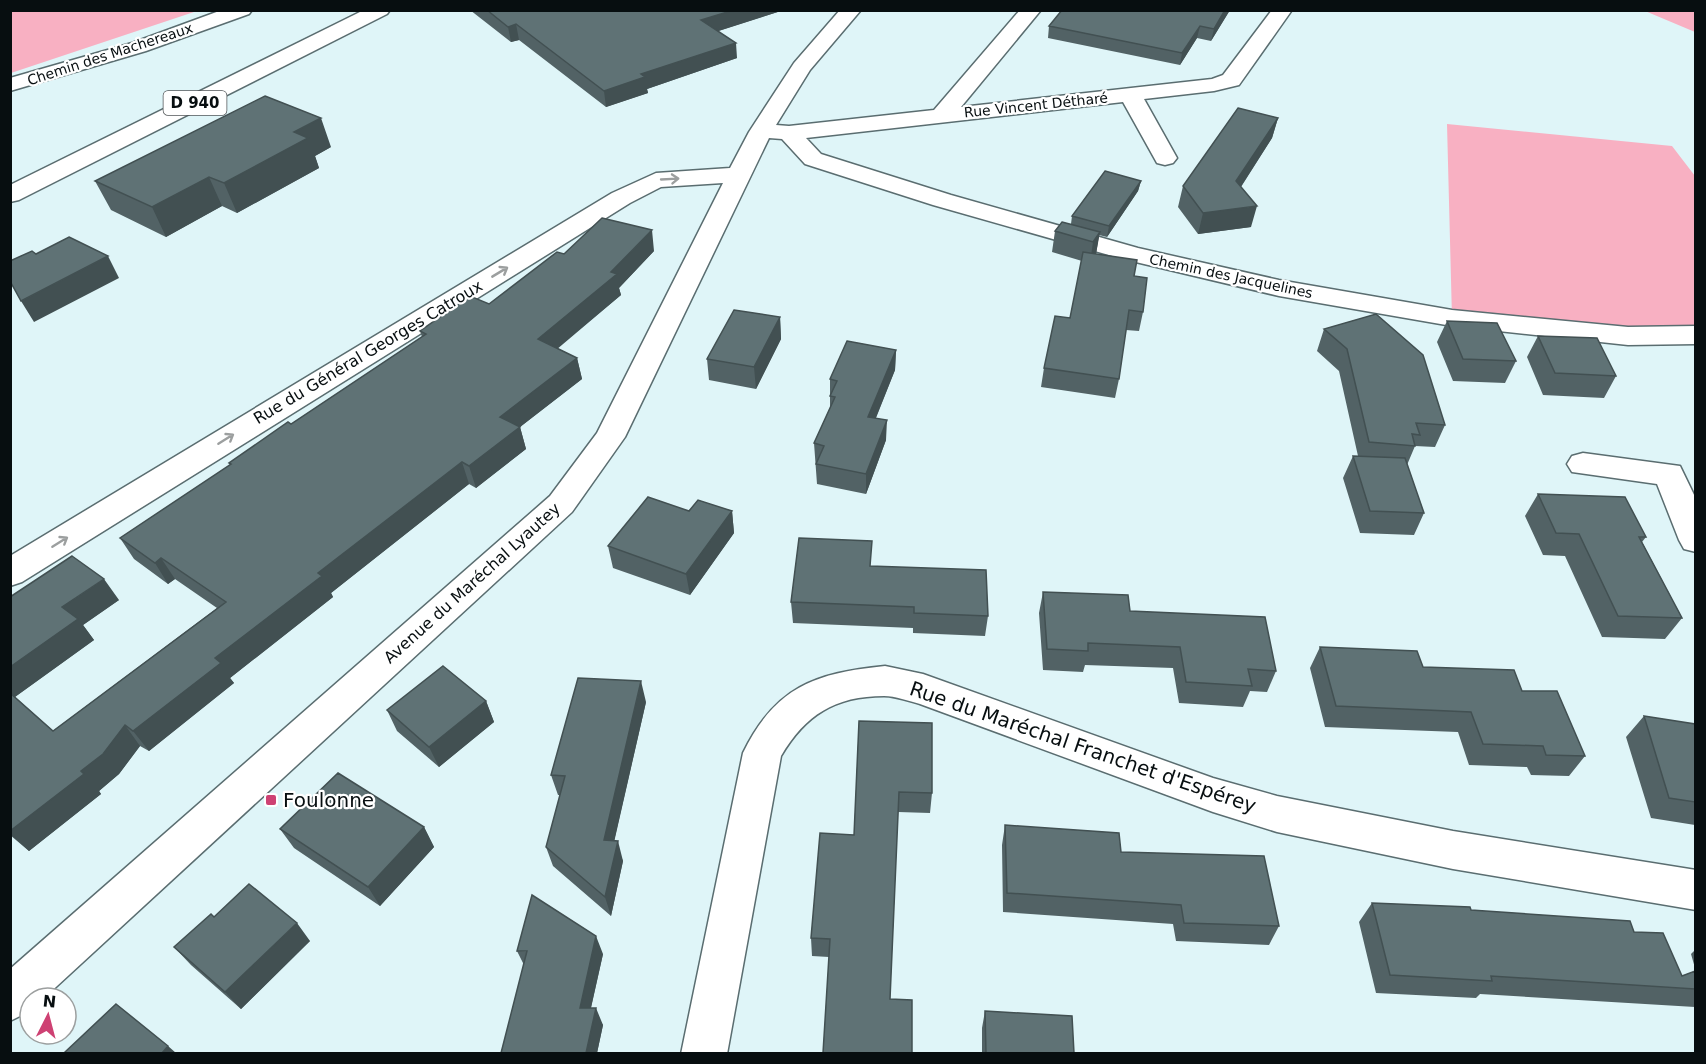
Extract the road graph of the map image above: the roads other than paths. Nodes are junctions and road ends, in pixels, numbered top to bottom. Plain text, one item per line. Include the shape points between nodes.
1 (242, 10) edge
2 (350, 10) edge
3 (380, 10) edge
4 (850, 10) edge
5 (1031, 10) edge
6 (1282, 10) edge
7 (10, 85) edge
8 (1130, 94) junction
9 (942, 115) junction
10 (775, 132) junction
11 (1166, 158) dead end
12 (740, 175) junction
13 (10, 178) edge
14 (10, 195) edge
15 (1695, 335) edge
16 (1583, 464) dead end
17 (1695, 540) edge
18 (10, 573) edge
19 (1695, 890) edge
20 (10, 999) edge
21 (704, 1053) edge

1 - 7 street, Chemin des Machereaux via 139,47
2 - 13 street, D 940
3 - 14 street, D 940
4 - 10 street, Avenue du Maréchal Lyautey via 801,67
5 - 9 street, Rue Vincent Détharé
6 - 8 street, Rue Vincent Détharé via 1230,80 1214,86
8 - 9 street, Rue Vincent Détharé
8 - 11 street, Rue Vincent Détharé
9 - 10 street, Rue Vincent Détharé
10 - 12 street, Avenue du Maréchal Lyautey
10 - 15 street, Chemin des Jacquelines via 823,163 1132,254 1279,288 1452,318 1628,336
18 -> 12 street, Rue du Général Georges Catroux via 621,198 656,180
12 - 20 street, Avenue du Maréchal Lyautey via 610,437 561,504
16 - 17 street via 1669,474
19 - 21 street, Rue du Maréchal Franchet d'Espérey via 1453,850 1277,814 1213,795 923,689 885,681 846,685 804,702 779,725 762,753

